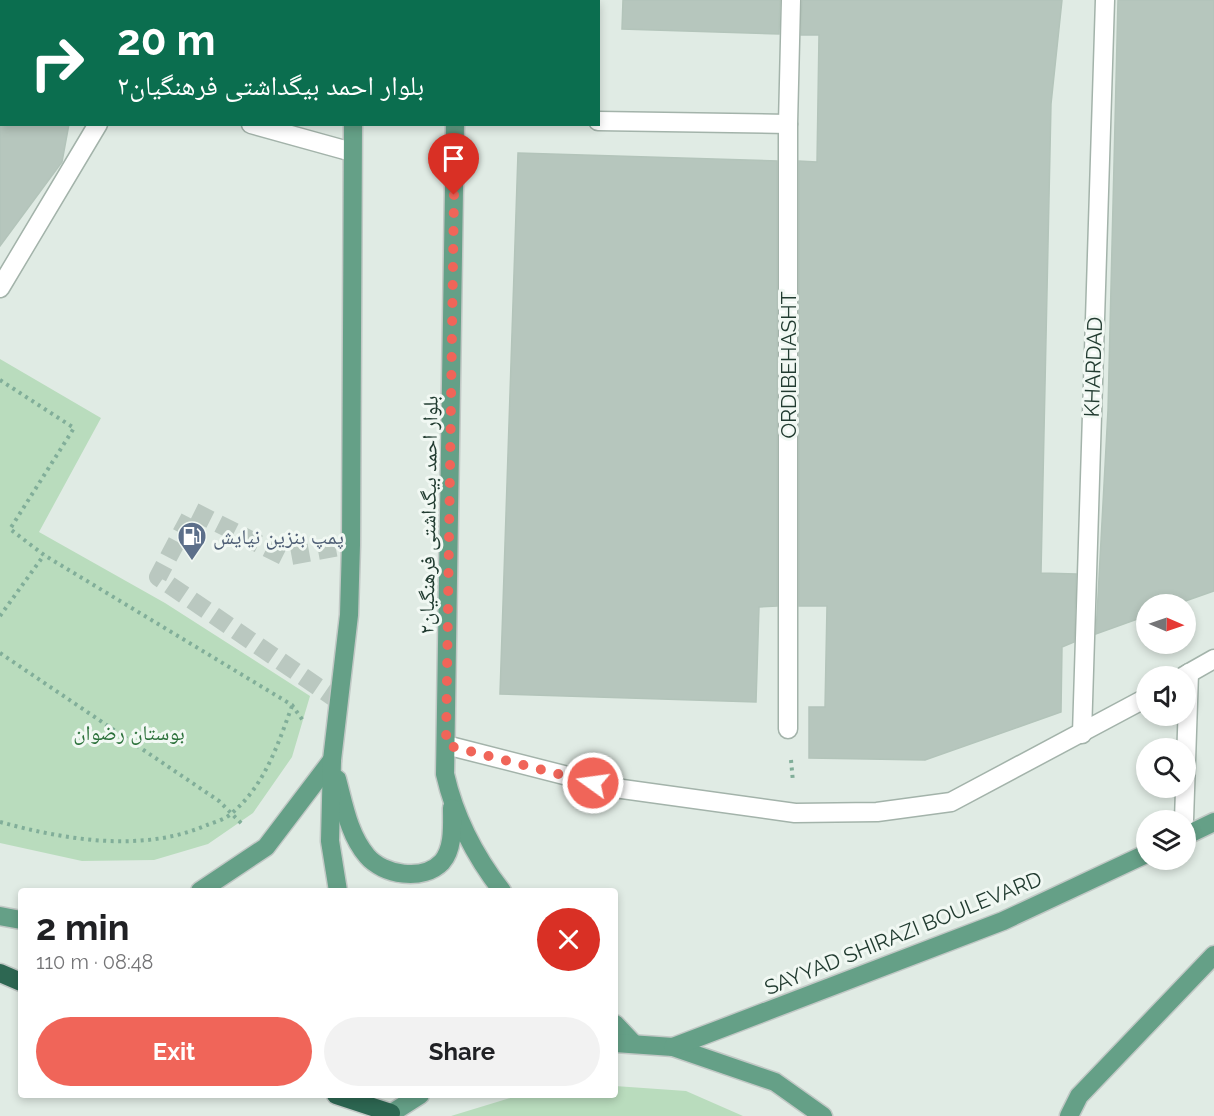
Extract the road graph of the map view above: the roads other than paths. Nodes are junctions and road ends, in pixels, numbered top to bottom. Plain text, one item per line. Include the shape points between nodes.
1 (791, 0) edge
2 (1105, 0) edge
3 (600, 122) edge
4 (788, 124) junction
5 (97, 126) edge
6 (258, 126) edge
7 (353, 126) edge
8 (455, 126) edge
9 (352, 152) junction
10 (0, 288) edge
11 (1214, 659) edge
12 (1196, 669) edge
13 (1136, 704) edge
14 (1185, 726) edge
15 (788, 729) road end
16 (1082, 735) junction
17 (446, 745) junction
18 (332, 760) junction
19 (452, 804) junction
20 (1184, 810) edge
21 (1214, 822) edge
22 (1196, 831) edge
23 (1136, 859) edge
24 (204, 888) edge
25 (338, 888) edge
26 (500, 888) edge
27 (0, 916) edge
28 (18, 919) edge
29 (1214, 955) edge
30 (0, 973) edge
31 (18, 981) edge
32 (623, 1043) edge
33 (673, 1047) junction
34 (358, 1098) edge
35 (401, 1104) edge
36 (823, 1116) edge
37 (1069, 1116) edge

1 - 4 street, ORDIBEHASHT
2 - 16 street, KHARDAD
3 - 4 street
4 - 15 street, ORDIBEHASHT
5 - 10 street
6 - 9 street
7 - 9 main road
8 - 17 main road, بلوار احمد بیگداشتی فرهنگیان۲
9 - 18 main road via 349,615
11 - 12 street
13 - 16 street
14 - 20 street
16 - 17 street via 951,802 877,812 795,813 615,788
17 - 19 main road, بلوار احمد بیگداشتی فرهنگیان۲ via 445,774
18 - 19 main road via 349,825 367,857 393,873 421,873 442,862 452,840
18 - 24 main road via 266,847
18 - 25 main road via 330,841
19 - 26 main road, بلوار احمد بیگداشتی فرهنگیان۲ via 479,861
21 - 22 main road
23 - 33 main road, SAYYAD SHIRAZI BOULEVARD via 1003,921
27 - 28 main road
29 - 37 main road via 1079,1096
30 - 31 highway
32 - 33 main road
33 - 36 main road via 775,1082
34 - 35 highway

